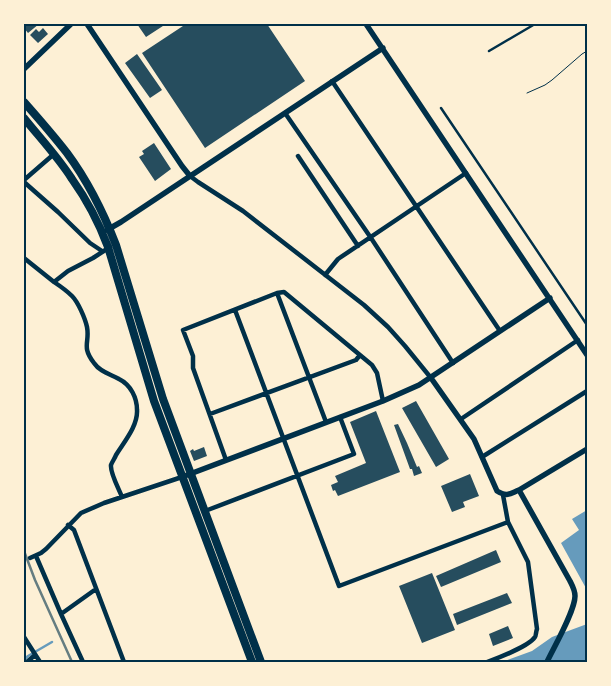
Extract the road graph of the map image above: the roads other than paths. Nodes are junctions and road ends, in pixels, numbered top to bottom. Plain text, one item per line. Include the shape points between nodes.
1 (71, 24) edge
2 (87, 24) edge
3 (366, 24) edge
4 (535, 24) edge
5 (383, 48) junction
6 (489, 51) dead end
7 (24, 69) edge
8 (332, 81) junction
9 (24, 102) edge
10 (441, 108) dead end
11 (285, 113) junction
12 (24, 118) edge
13 (54, 154) junction
14 (298, 156) dead end
15 (466, 173) junction
16 (190, 176) junction
17 (24, 181) edge
18 (417, 206) junction
19 (106, 230) junction
20 (371, 238) junction
21 (358, 246) junction
22 (109, 248) junction
23 (24, 258) edge
24 (325, 275) junction
25 (54, 282) junction
26 (277, 294) junction
27 (550, 298) junction
28 (235, 310) junction
29 (587, 325) edge
30 (500, 331) junction
31 (578, 340) junction
32 (587, 354) edge
33 (360, 355) junction
34 (453, 363) junction
35 (310, 377) junction
36 (431, 378) junction
37 (587, 391) edge
38 (266, 393) junction
39 (383, 401) junction
40 (210, 414) junction
41 (340, 417) junction
42 (461, 419) junction
43 (326, 422) junction
44 (283, 438) junction
45 (587, 449) edge
46 (482, 456) junction
47 (226, 460) junction
48 (186, 475) junction
49 (297, 475) junction
50 (519, 490) junction
51 (503, 495) junction
52 (122, 497) junction
53 (205, 511) junction
54 (508, 522) junction
55 (68, 525) junction
56 (36, 556) junction
57 (30, 558) dead end
58 (96, 589) junction
59 (61, 614) junction
60 (24, 636) edge
61 (35, 655) junction
62 (27, 662) edge
63 (40, 662) edge
64 (83, 662) edge
65 (124, 662) edge
66 (252, 662) edge
67 (261, 662) edge
68 (488, 662) edge
69 (547, 662) edge

1 - 7 street
2 - 16 street
3 - 5 street
4 - 6 lane
5 - 8 street
5 - 15 street
8 - 11 street
8 - 18 street
9 - 19 highway via 83,176
10 - 29 lane
11 - 16 street
11 - 20 street
12 - 13 highway
13 - 17 street
13 - 19 highway
14 - 21 street
15 - 18 street
15 - 27 street
16 - 19 street
16 - 24 street via 243,211
17 - 22 street via 90,243
18 - 20 street
18 - 30 street
19 - 22 highway
20 - 21 street
20 - 34 street
21 - 24 street via 338,259
22 - 25 street
22 - 48 highway via 154,401
23 - 25 street
24 - 36 street via 388,327
25 - 52 street via 77,303 87,327 86,347 94,365 119,378 134,394 137,417 111,465
26 - 28 street
26 - 33 street via 284,292
26 - 35 street
27 - 30 street
27 - 31 street
28 - 38 street
28 - 40 street via 183,330
30 - 34 street
31 - 32 street
31 - 42 street
33 - 35 street via 356,360
33 - 39 street via 377,373
34 - 36 street
35 - 38 street
35 - 43 street
36 - 39 street
36 - 42 street
37 - 46 street
38 - 40 street
38 - 44 street
39 - 41 street
40 - 47 street
41 - 43 street
41 - 49 street via 354,454
42 - 46 street
43 - 44 street
44 - 47 street
44 - 49 street
45 - 50 street
46 - 51 street via 497,491
47 - 48 street
48 - 52 street
48 - 53 highway
48 - 66 highway
49 - 53 street
49 - 54 street via 339,586
50 - 51 street
50 - 69 street via 574,588 573,607
51 - 54 street
52 - 55 street via 81,513
53 - 67 highway
54 - 68 street via 528,562 537,630 535,637 523,646
55 - 56 street
55 - 58 street via 74,530
56 - 57 street
56 - 59 street
58 - 59 street
58 - 65 street
59 - 64 street
60 - 61 street
61 - 62 street
61 - 63 street

